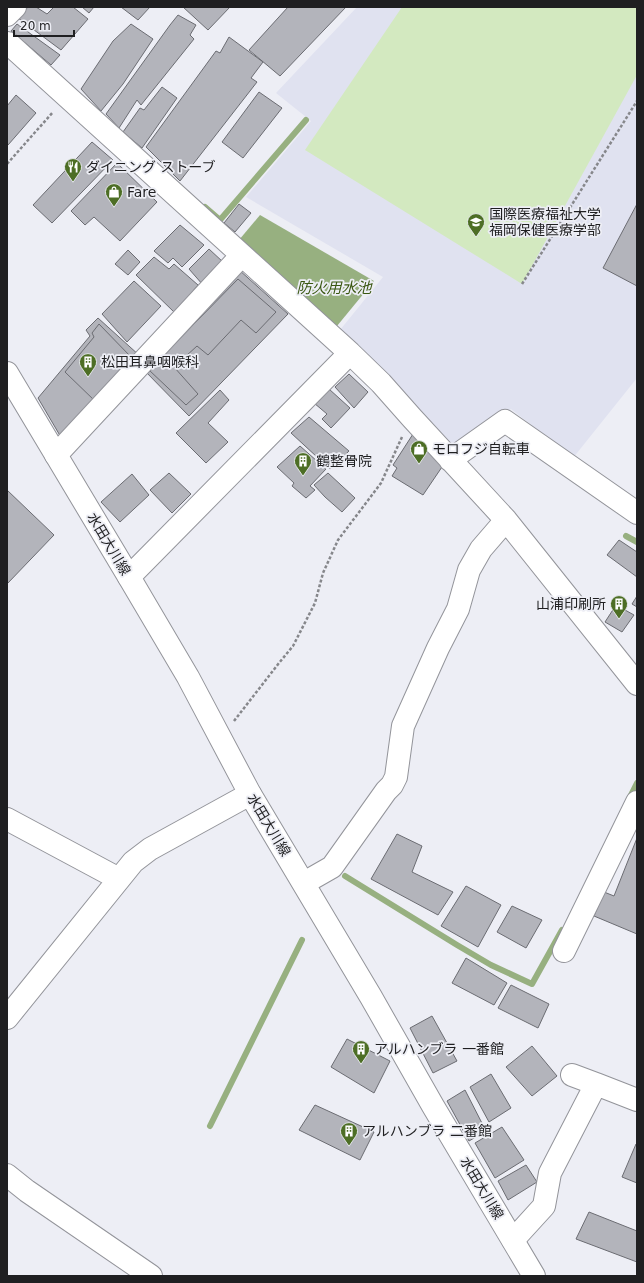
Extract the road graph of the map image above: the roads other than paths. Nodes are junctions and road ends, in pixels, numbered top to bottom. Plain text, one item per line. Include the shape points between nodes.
1 (15, 7) edge
2 (7, 15) edge
3 (8, 44) dead end
4 (242, 255) junction
5 (350, 353) junction
6 (7, 373) edge
7 (56, 455) junction
8 (450, 460) junction
9 (637, 513) edge
10 (506, 520) junction
11 (129, 577) junction
12 (637, 684) edge
13 (250, 794) junction
14 (637, 802) edge
15 (7, 820) edge
16 (119, 879) junction
17 (304, 883) junction
18 (564, 951) dead end
19 (7, 1018) edge
20 (572, 1075) dead end
21 (596, 1084) junction
22 (637, 1100) edge
23 (7, 1175) edge
24 (513, 1240) junction
25 (151, 1276) edge
26 (534, 1276) edge

1 - 2 street
3 - 4 street
4 - 5 street
4 - 7 street
5 - 8 street via 381,383
5 - 11 street
6 - 7 street, 水田大川線
7 - 11 street, 水田大川線
8 - 9 street via 505,421
8 - 10 street
10 - 12 street
10 - 17 street via 481,549 469,570 458,609 403,726 396,777 332,866
11 - 13 street, 水田大川線 via 188,677
13 - 16 street via 150,849 133,862
13 - 17 street, 水田大川線
14 - 18 street
15 - 16 street
16 - 19 street
17 - 24 street, 水田大川線
20 - 21 street
21 - 22 street
21 - 24 street via 550,1173 544,1206
23 - 25 street
24 - 26 street, 水田大川線

